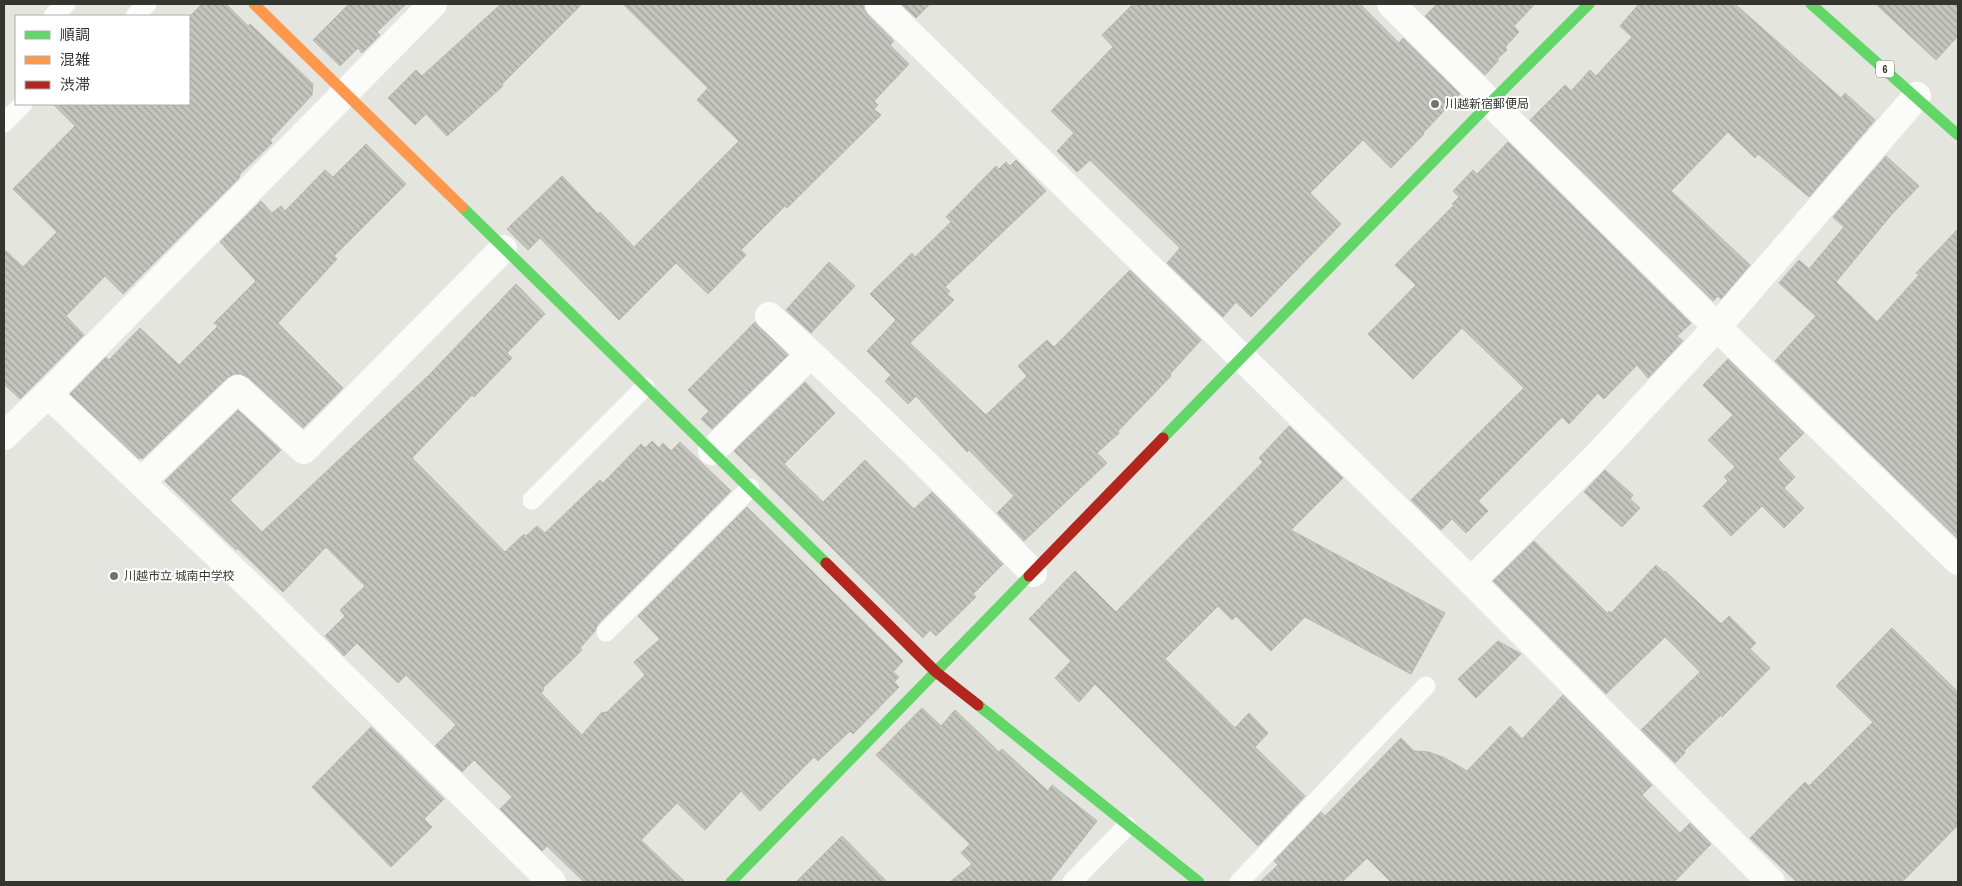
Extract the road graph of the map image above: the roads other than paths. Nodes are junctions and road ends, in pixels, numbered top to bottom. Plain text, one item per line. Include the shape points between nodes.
1 (66, 4) edge
2 (147, 4) edge
3 (254, 4) edge
4 (433, 4) edge
5 (879, 4) edge
6 (1391, 4) edge
7 (1589, 4) edge
8 (1811, 4) edge
9 (54, 15) edge
10 (136, 15) edge
11 (346, 93) junction
12 (1917, 96) junction
13 (1491, 102) junction
14 (22, 105) edge
15 (4, 123) edge
16 (1958, 135) edge
17 (504, 249) junction
18 (769, 316) dead end
19 (1717, 327) junction
20 (811, 354) junction
21 (1243, 357) junction
22 (645, 387) junction
23 (48, 394) junction
24 (4, 436) edge
25 (712, 450) junction
26 (142, 482) junction
27 (750, 488) junction
28 (532, 500) dead end
29 (1958, 561) edge
30 (1033, 573) junction
31 (1471, 581) junction
32 (606, 632) dead end
33 (936, 672) junction
34 (1426, 686) dead end
35 (1127, 826) junction
36 (552, 882) edge
37 (731, 882) edge
38 (1072, 882) edge
39 (1199, 882) edge
40 (1239, 882) edge
41 (1771, 882) edge

1 - 9 lane
2 - 10 lane
3 - 11 street
4 - 11 street
5 - 21 street
6 - 13 street
7 - 13 street
8 - 12 street, 6
11 - 17 street
11 - 23 street
12 - 16 street, 6
12 - 19 street
13 - 19 street
13 - 21 street
14 - 15 lane
17 - 22 street
17 - 26 street via 304,450 238,389
18 - 20 street
19 - 29 street
19 - 31 street via 1596,458
20 - 25 street
20 - 30 street via 973,510
21 - 30 street
21 - 31 street
22 - 25 street
22 - 28 lane
23 - 24 street
23 - 26 street
25 - 27 street
26 - 36 street
27 - 32 lane
27 - 33 street
30 - 33 street
31 - 41 street
33 - 35 street
33 - 37 street
34 - 40 lane
35 - 38 lane
35 - 39 street

